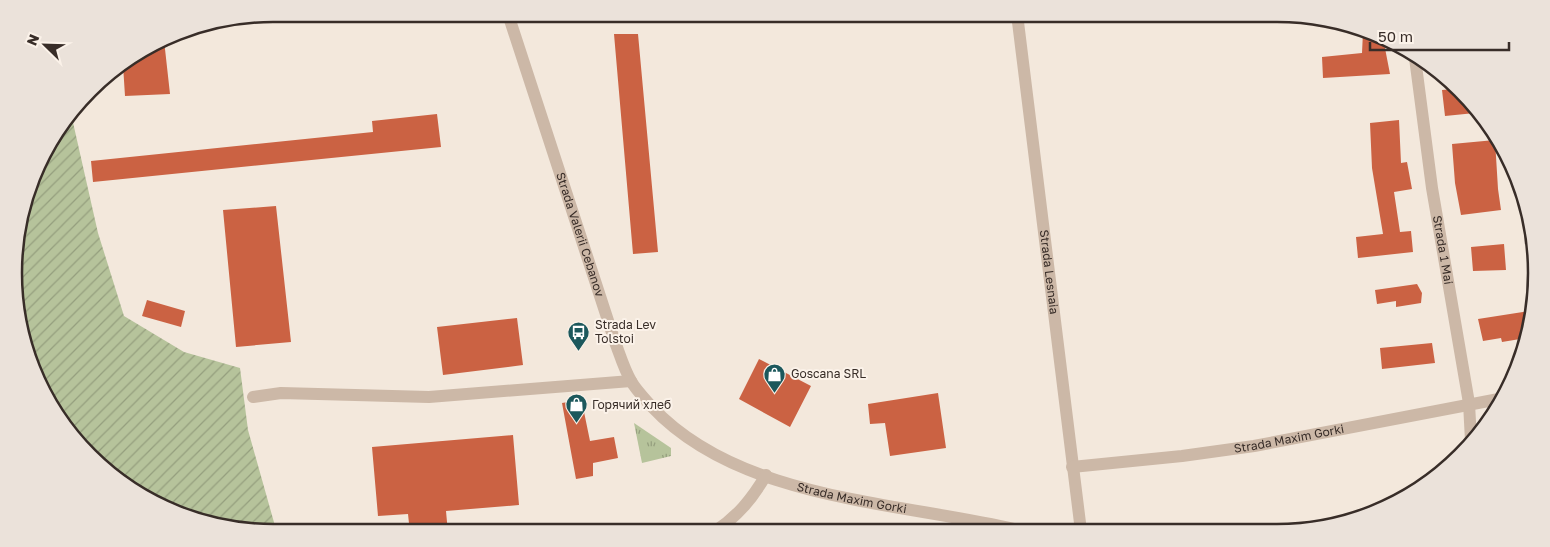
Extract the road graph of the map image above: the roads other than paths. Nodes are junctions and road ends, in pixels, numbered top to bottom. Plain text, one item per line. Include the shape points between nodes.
1 (511, 22) edge
2 (1018, 22) edge
3 (1416, 65) edge
4 (631, 381) junction
5 (253, 397) dead end
6 (1494, 399) edge
7 (1469, 403) junction
8 (1470, 433) edge
9 (738, 465) joint
10 (1072, 467) junction
11 (766, 475) junction
12 (724, 524) edge
13 (983, 524) edge
14 (1080, 524) edge

1 - 4 street, Strada Valerii Cebanov via 615,342
2 - 10 street, Strada Lesnaia
3 - 7 street, Strada 1 Mai via 1432,188
4 - 5 street via 429,397 281,393
4 - 9 street, Strada Valerii Cebanov via 664,420
6 - 7 street, Strada Maxim Gorki
7 - 8 street, Strada 1 Mai
7 - 10 street, Strada Maxim Gorki via 1254,446
9 - 11 street, Strada Maxim Gorki
10 - 14 street, Strada Lesnaia
11 - 12 street via 755,495
11 - 13 street, Strada Maxim Gorki via 862,502

